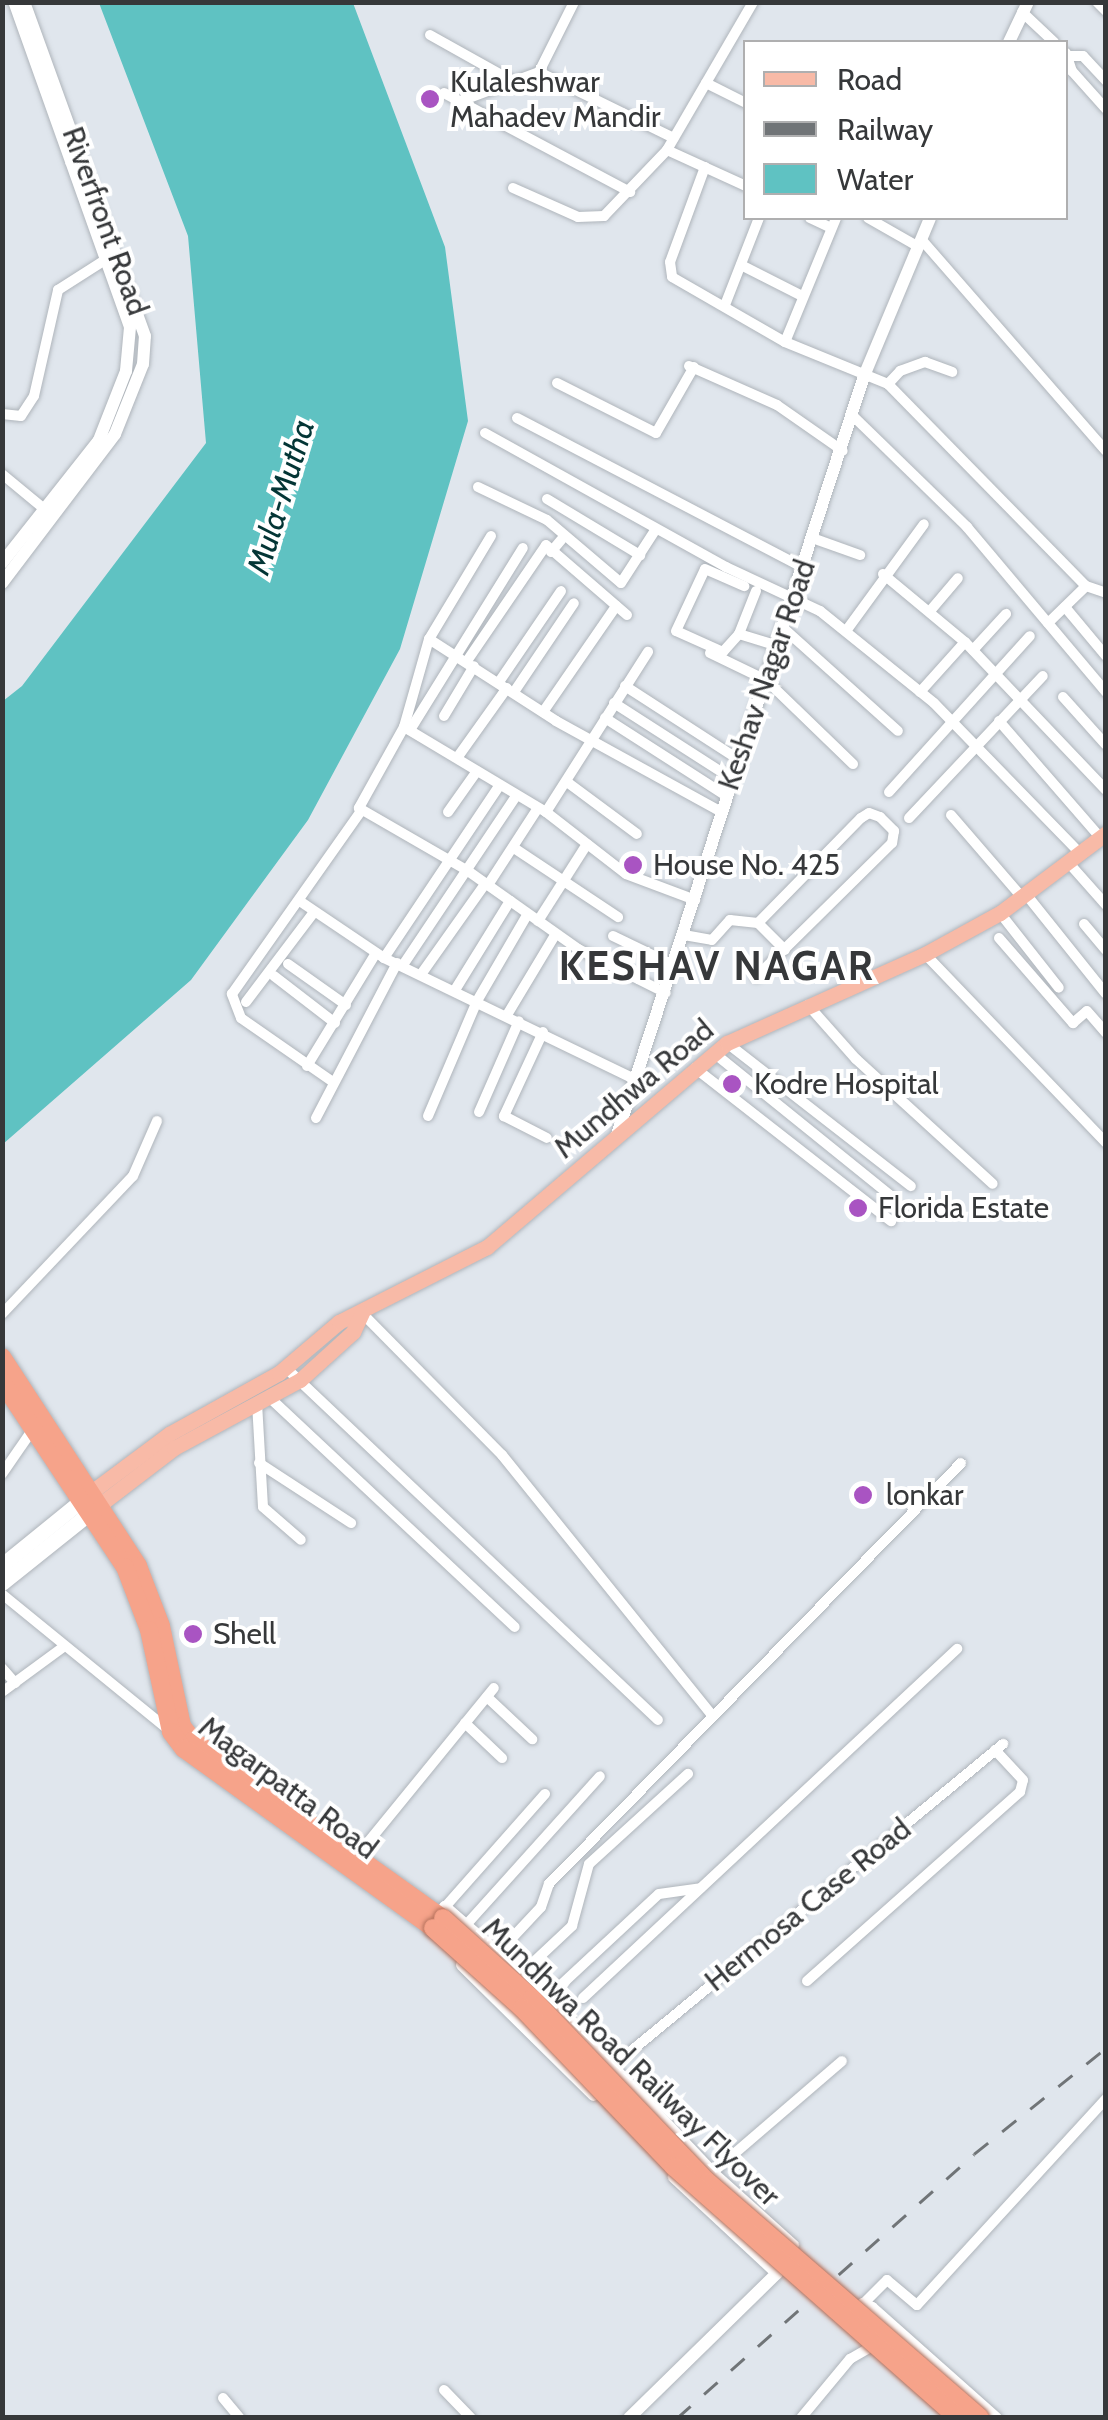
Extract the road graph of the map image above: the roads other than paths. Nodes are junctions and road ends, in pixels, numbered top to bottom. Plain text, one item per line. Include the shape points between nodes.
1 (14, 2) edge
2 (574, 2) edge
3 (753, 2) edge
4 (1097, 2) edge
5 (1025, 7) edge
6 (24, 11) edge
7 (1106, 11) edge
8 (430, 34) dead end
9 (1010, 40) edge
10 (1052, 40) edge
11 (1068, 55) edge
12 (1068, 58) edge
13 (539, 72) junction
14 (1106, 81) edge
15 (514, 82) junction
16 (706, 82) junction
17 (444, 93) dead end
18 (743, 101) edge
19 (458, 102) junction
20 (1106, 109) edge
21 (674, 138) junction
22 (667, 150) junction
23 (704, 168) junction
24 (743, 185) edge
25 (512, 188) dead end
26 (630, 192) junction
27 (759, 220) edge
28 (872, 220) edge
29 (929, 220) edge
30 (834, 223) edge
31 (919, 242) junction
32 (115, 255) junction
33 (742, 264) junction
34 (802, 296) junction
35 (725, 305) junction
36 (786, 342) junction
37 (952, 372) dead end
38 (864, 376) junction
39 (557, 382) dead end
40 (888, 384) junction
41 (2, 414) edge
42 (853, 416) junction
43 (517, 418) dead end
44 (485, 433) dead end
45 (843, 450) junction
46 (1106, 451) edge
47 (2, 474) edge
48 (478, 487) dead end
49 (547, 498) dead end
50 (51, 514) junction
51 (924, 524) dead end
52 (656, 528) junction
53 (491, 536) dead end
54 (561, 540) dead end
55 (815, 540) junction
56 (523, 548) dead end
57 (552, 552) junction
58 (640, 555) junction
59 (860, 556) dead end
60 (2, 563) edge
61 (804, 568) junction
62 (884, 574) junction
63 (958, 578) dead end
64 (2, 583) edge
65 (1086, 586) junction
66 (560, 591) dead end
67 (1106, 593) edge
68 (495, 595) junction
69 (792, 598) junction
70 (507, 604) junction
71 (574, 604) dead end
72 (616, 606) junction
73 (1064, 607) junction
74 (930, 611) junction
75 (1006, 614) dead end
76 (627, 615) dead end
77 (1048, 623) junction
78 (781, 626) junction
79 (846, 631) junction
80 (738, 634) junction
81 (1030, 636) dead end
82 (429, 639) junction
83 (776, 645) junction
84 (969, 646) junction
85 (648, 652) dead end
86 (710, 653) dead end
87 (455, 655) junction
88 (1106, 656) edge
89 (471, 664) junction
90 (994, 673) junction
91 (1043, 676) dead end
92 (766, 680) junction
93 (625, 686) junction
94 (507, 687) junction
95 (920, 692) junction
96 (1106, 692) edge
97 (1062, 696) dead end
98 (1020, 699) junction
99 (614, 704) junction
100 (543, 712) junction
101 (444, 716) dead end
102 (605, 718) junction
103 (952, 720) junction
104 (999, 721) junction
105 (407, 729) junction
106 (898, 731) dead end
107 (592, 742) junction
108 (977, 744) junction
109 (1106, 745) edge
110 (457, 758) junction
111 (738, 759) junction
112 (853, 764) dead end
113 (477, 770) junction
114 (731, 778) junction
115 (568, 782) junction
116 (500, 785) junction
117 (1106, 790) edge
118 (889, 792) dead end
119 (725, 794) junction
120 (516, 796) junction
121 (542, 810) junction
122 (361, 811) junction
123 (720, 811) junction
124 (448, 812) dead end
125 (951, 815) dead end
126 (909, 818) dead end
127 (637, 834) dead end
128 (1103, 835) edge
129 (587, 844) junction
130 (514, 848) junction
131 (1073, 857) junction
132 (447, 861) junction
133 (468, 871) junction
134 (486, 884) junction
135 (561, 885) junction
136 (1023, 895) junction
137 (510, 900) junction
138 (695, 900) junction
139 (301, 902) junction
140 (1106, 905) edge
141 (603, 908) junction
142 (314, 912) junction
143 (1000, 913) junction
144 (618, 916) dead end
145 (532, 918) junction
146 (596, 923) dead end
147 (758, 924) junction
148 (1084, 924) dead end
149 (555, 935) junction
150 (684, 935) junction
151 (612, 936) dead end
152 (999, 938) dead end
153 (785, 950) junction
154 (1106, 950) edge
155 (925, 954) junction
156 (380, 956) junction
157 (288, 964) dead end
158 (400, 964) junction
159 (675, 966) junction
160 (422, 974) junction
161 (274, 976) dead end
162 (756, 977) dead end
163 (1059, 988) dead end
164 (455, 990) junction
165 (666, 993) junction
166 (1106, 994) edge
167 (477, 1001) junction
168 (246, 1002) dead end
169 (346, 1005) junction
170 (808, 1005) junction
171 (507, 1016) junction
172 (519, 1021) junction
173 (334, 1024) junction
174 (543, 1032) junction
175 (1106, 1033) edge
176 (720, 1048) junction
177 (308, 1066) junction
178 (694, 1068) junction
179 (632, 1078) junction
180 (333, 1082) junction
181 (478, 1112) dead end
182 (428, 1116) dead end
183 (316, 1118) dead end
184 (157, 1120) dead end
185 (547, 1138) dead end
186 (616, 1138) junction
187 (1106, 1143) edge
188 (994, 1184) dead end
189 (911, 1186) dead end
190 (890, 1194) dead end
191 (891, 1221) dead end
192 (362, 1313) junction
193 (2, 1314) edge
194 (2, 1357) edge
195 (286, 1368) junction
196 (300, 1380) junction
197 (2, 1382) edge
198 (264, 1401) junction
199 (33, 1428) junction
200 (259, 1462) junction
201 (961, 1463) dead end
202 (2, 1474) edge
203 (93, 1501) junction
204 (351, 1523) dead end
205 (300, 1540) dead end
206 (2, 1566) edge
207 (2, 1582) edge
208 (2, 1594) edge
209 (515, 1627) dead end
210 (62, 1648) junction
211 (957, 1649) dead end
212 (2, 1668) edge
213 (15, 1682) junction
214 (2, 1692) edge
215 (712, 1714) junction
216 (658, 1720) dead end
217 (466, 1723) junction
218 (171, 1732) junction
219 (532, 1740) dead end
220 (502, 1758) dead end
221 (688, 1774) dead end
222 (600, 1776) dead end
223 (545, 1794) dead end
224 (356, 1856) junction
225 (702, 1888) junction
226 (434, 1915) junction
227 (466, 1925) junction
228 (498, 1953) junction
229 (522, 1974) junction
230 (806, 1982) dead end
231 (548, 1997) junction
232 (583, 1998) dead end
233 (585, 2036) junction
234 (560, 2061) junction
235 (842, 2061) dead end
236 (613, 2066) junction
237 (1106, 2099) edge
238 (713, 2172) junction
239 (794, 2244) dead end
240 (863, 2304) junction
241 (869, 2348) junction
242 (444, 2390) dead end
243 (222, 2398) dead end
244 (471, 2417) edge
245 (240, 2418) edge
246 (629, 2418) edge
247 (801, 2418) edge
248 (946, 2418) edge
249 (958, 2418) edge
250 (980, 2418) edge
251 (996, 2418) edge

1 - 6 street, Riverfront Road
2 - 13 street
3 - 16 street
4 - 7 street
5 - 9 street
5 - 10 street
6 - 32 street, Riverfront Road
8 - 15 street
11 - 14 street via 1084,56
12 - 20 street
13 - 15 street
13 - 21 street
15 - 19 street
16 - 18 street
16 - 21 street
17 - 19 street
19 - 26 street
21 - 22 street
22 - 23 street
22 - 26 street
23 - 24 street
23 - 35 street via 669,270 681,285
25 - 26 street via 588,220 604,216
27 - 33 street
28 - 31 street
29 - 31 street, Keshav Nagar Road
30 - 34 street
31 - 38 street, Keshav Nagar Road
31 - 46 street
32 - 41 street via 58,290 34,396 20,416
32 - 50 street, Riverfront Road via 130,327 126,370 98,440
33 - 34 street
33 - 35 street
34 - 36 street
35 - 36 street
36 - 38 street
37 - 40 street via 925,362 900,371
38 - 40 street
38 - 42 street, Keshav Nagar Road
39 - 45 street via 656,433 691,366 777,404
40 - 65 street
42 - 45 street, Keshav Nagar Road
42 - 77 street via 916,472
43 - 61 street
44 - 52 street
45 - 55 street, Keshav Nagar Road
47 - 50 street
48 - 58 street via 547,520 617,581 624,581
49 - 58 street
50 - 60 street, Riverfront Road
50 - 64 street, Riverfront Road
51 - 62 street
52 - 58 street
52 - 69 street
53 - 82 street
54 - 57 street
55 - 59 street
55 - 61 street, Keshav Nagar Road
56 - 68 street
57 - 70 street via 546,545
57 - 72 street
61 - 69 street, Keshav Nagar Road
62 - 74 street
62 - 79 street
63 - 74 street
65 - 67 street
65 - 73 street
66 - 94 street
68 - 70 street
68 - 87 street
69 - 78 street, Keshav Nagar Road
69 - 79 street
70 - 89 street
71 - 94 street
72 - 76 street
72 - 100 street
73 - 77 street
73 - 88 street
74 - 84 street
75 - 84 street
77 - 96 street
78 - 83 street, Keshav Nagar Road
78 - 106 street
79 - 95 street
80 - 80 street via 723,652 676,631 705,569 750,588
80 - 83 street
81 - 90 street
82 - 87 street
82 - 105 street
83 - 92 street, Keshav Nagar Road
84 - 90 street
84 - 95 street
85 - 93 street
86 - 92 street
87 - 89 street
87 - 105 street
89 - 94 street
89 - 101 street
90 - 98 street
90 - 103 street
91 - 98 street
92 - 111 street, Keshav Nagar Road
92 - 112 street
93 - 99 street
93 - 111 street
94 - 100 street
94 - 110 street
95 - 103 street
97 - 109 street
98 - 104 street
98 - 117 street
99 - 102 street
99 - 114 street
100 - 107 street
102 - 107 street
102 - 119 street
103 - 108 street
103 - 118 street
104 - 108 street
104 - 128 street
105 - 110 street
105 - 122 street via 361,796
107 - 115 street
107 - 123 street
108 - 126 street
108 - 131 street
110 - 113 street
111 - 114 street, Keshav Nagar Road
113 - 116 street
113 - 124 street
114 - 119 street, Keshav Nagar Road
115 - 121 street
115 - 127 street
116 - 120 street
116 - 132 street
119 - 123 street, Keshav Nagar Road
120 - 121 street
120 - 133 street
121 - 129 street
121 - 130 street
122 - 132 street
122 - 139 street
123 - 138 street, Keshav Nagar Road
125 - 136 street
128 - 131 main road, Mundhwa Road
129 - 135 street
129 - 138 street via 626,874
130 - 134 street
130 - 135 street
131 - 136 main road, Mundhwa Road
131 - 140 street
132 - 133 street
132 - 156 street
133 - 134 street
133 - 158 street
134 - 137 street
134 - 160 street
135 - 141 street
135 - 145 street
136 - 143 main road, Mundhwa Road
136 - 166 street
137 - 145 street
137 - 164 street
138 - 150 street, Keshav Nagar Road
139 - 142 street
139 - 177 street via 233,989 232,1001 241,1018
141 - 144 street
141 - 146 street
142 - 156 street
142 - 168 street
143 - 155 main road, Mundhwa Road
143 - 163 street
145 - 149 street
145 - 167 street
147 - 150 street via 730,920 712,940
147 - 153 street
147 - 153 street via 861,818 869,812 880,817 894,831 892,843
148 - 154 street
149 - 165 street
149 - 171 street
150 - 159 street, Keshav Nagar Road
151 - 159 street
152 - 175 street via 1073,1023 1087,1011
153 - 162 street
155 - 170 main road, Mundhwa Road
155 - 187 street
156 - 158 street
156 - 169 street
157 - 169 street
158 - 160 street
158 - 180 street
159 - 165 street, Keshav Nagar Road
160 - 164 street
161 - 173 street
164 - 167 street
165 - 179 street, Keshav Nagar Road
167 - 171 street
167 - 182 street
169 - 173 street
170 - 176 main road, Mundhwa Road
170 - 188 street via 856,1059
171 - 172 street
172 - 174 street
172 - 181 street
173 - 177 street
174 - 179 street
174 - 185 street via 504,1116
176 - 178 main road, Mundhwa Road
176 - 189 street
176 - 190 street
177 - 180 street
178 - 186 main road, Mundhwa Road
178 - 191 street
179 - 186 street, Keshav Nagar Road
180 - 183 street
184 - 193 street via 133,1176
186 - 192 main road, Mundhwa Road via 487,1246
192 - 195 main road, Mundhwa Road via 340,1322
192 - 196 main road, Mundhwa Road via 354,1332
192 - 215 street via 502,1455
194 - 203 highway, Magarpatta Road
195 - 196 street
195 - 203 main road, Mundhwa Road via 169,1434
196 - 198 main road, Mundhwa Road
196 - 216 street
197 - 199 highway, Magarpatta Road
198 - 200 street
198 - 203 main road, Mundhwa Road
198 - 209 street
199 - 202 street
199 - 203 highway, Magarpatta Road
200 - 204 street
200 - 205 street via 263,1507
201 - 215 street
203 - 206 main road
203 - 207 main road, Mundhwa Road
203 - 218 highway, Magarpatta Road via 140,1603
203 - 224 highway, Magarpatta Road via 152,1598 182,1726 203,1750
208 - 210 street
210 - 213 street
210 - 218 street
211 - 225 street
212 - 213 street
213 - 214 street
215 - 228 street via 549,1884 541,1907
217 - 219 street via 490,1692
217 - 220 street
217 - 224 street
218 - 226 highway, Magarpatta Road via 194,1760
221 - 229 street via 589,1864 572,1926
222 - 227 street
223 - 226 street
224 - 226 highway, Magarpatta Road
225 - 231 street via 659,1894
225 - 232 street
226 - 227 street
226 - 234 street via 427,1933
226 - 249 highway, Mundhwa Road Railway Flyover, bridge via 674,2167
226 - 250 highway, Mundhwa Road Railway Flyover, bridge via 532,1998 708,2182
227 - 228 street
228 - 229 street
229 - 231 street
230 - 236 street, Hermosa Case Road via 1020,1792 1023,1780 999,1747
231 - 233 street
233 - 234 street
233 - 236 street
234 - 246 street via 777,2273
235 - 238 street
236 - 238 street
237 - 240 street via 917,2304 888,2280
238 - 239 street
240 - 241 street via 846,2324
240 - 251 street
241 - 247 street via 850,2360
241 - 248 street
242 - 244 street
243 - 245 street

